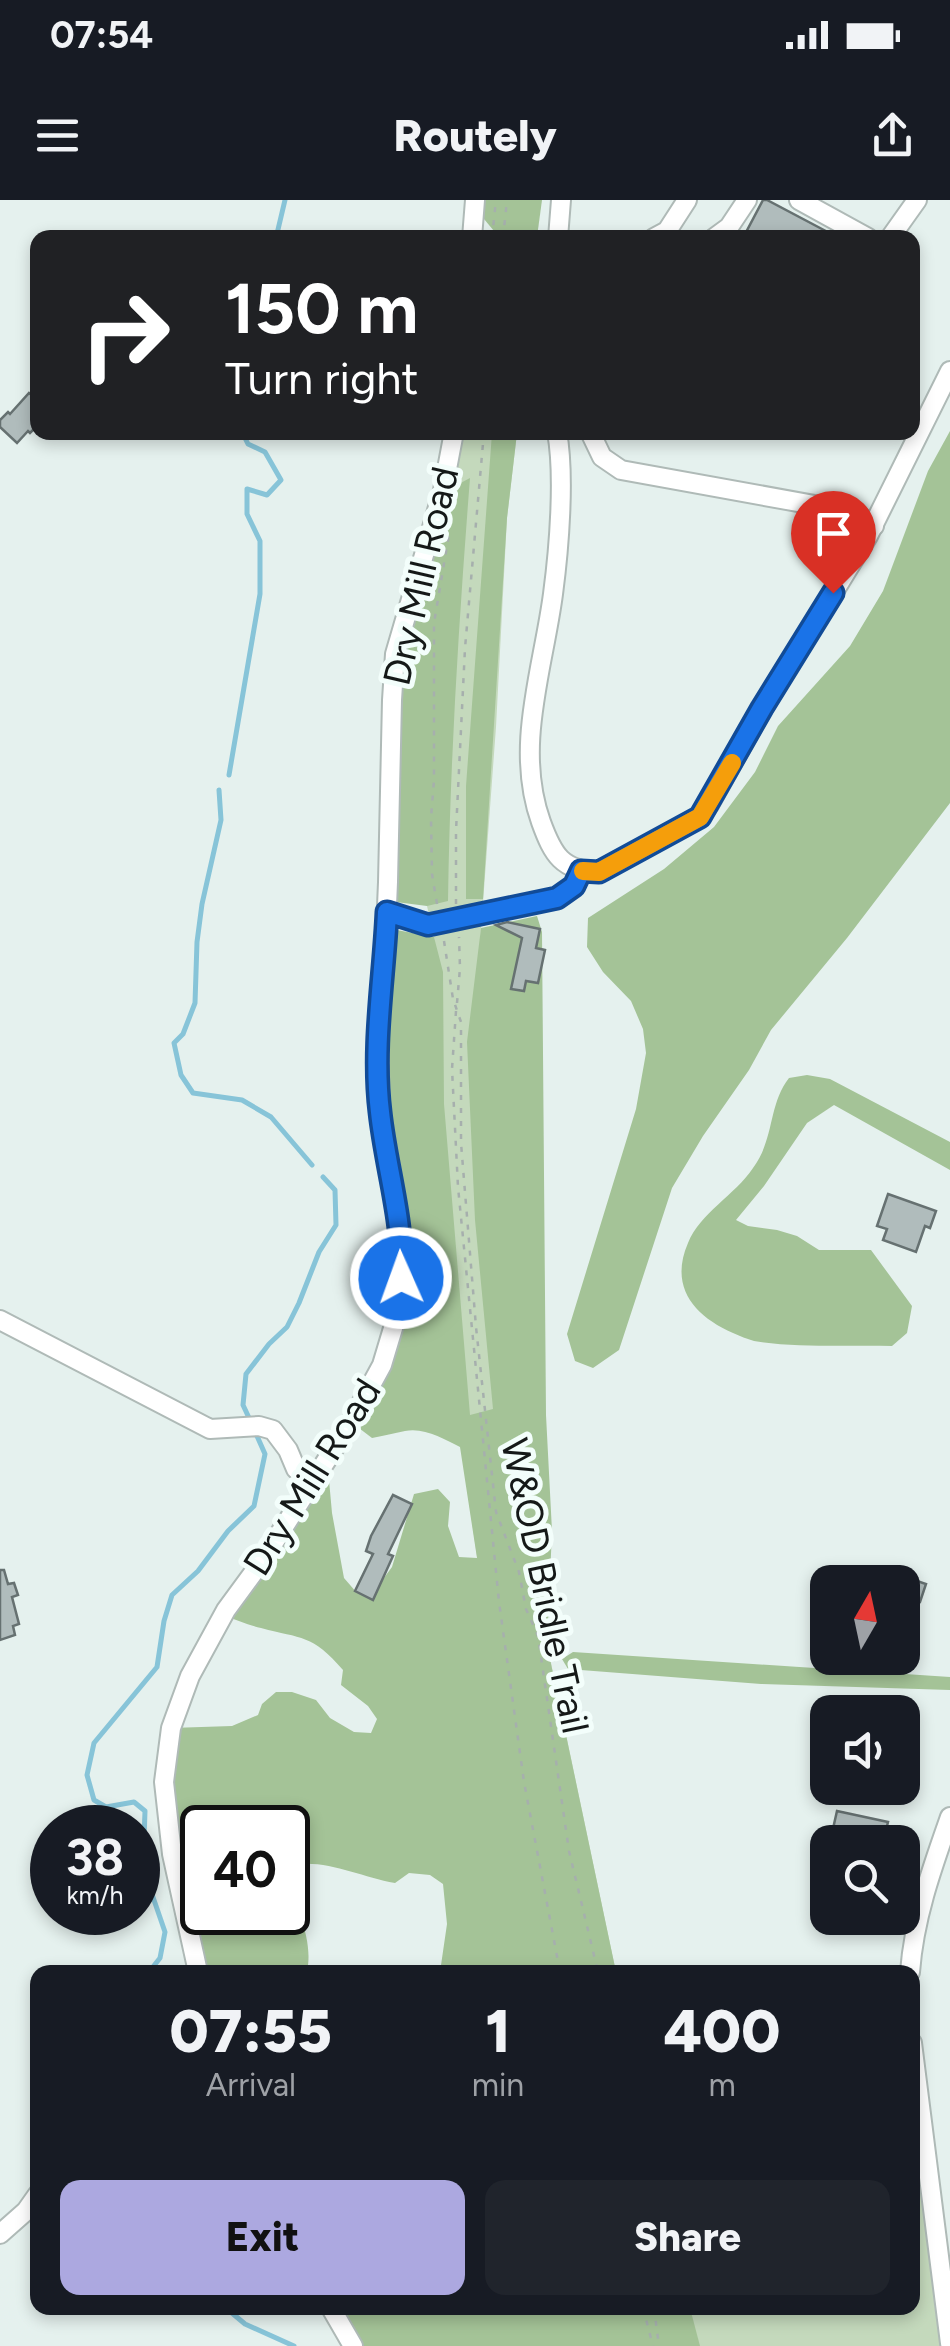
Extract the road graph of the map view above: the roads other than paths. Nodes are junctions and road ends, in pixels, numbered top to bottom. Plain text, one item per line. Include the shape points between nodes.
1 (474, 200) edge
2 (561, 200) edge
3 (687, 200) edge
4 (747, 200) edge
5 (799, 200) edge
6 (917, 200) edge
7 (472, 230) edge
8 (559, 230) edge
9 (670, 230) edge
10 (725, 230) edge
11 (853, 230) edge
12 (896, 230) edge
13 (950, 370) edge
14 (920, 432) edge
15 (452, 440) edge
16 (558, 440) edge
17 (594, 440) edge
18 (916, 440) edge
19 (874, 526) junction
20 (581, 871) junction
21 (387, 912) junction
22 (0, 1320) edge
23 (311, 1482) junction
24 (950, 1816) edge
25 (196, 1965) edge
26 (910, 1965) edge
27 (920, 2106) edge
28 (30, 2205) edge
29 (0, 2234) edge
30 (335, 2315) edge
31 (950, 2343) edge
32 (353, 2346) edge

1 - 7 street
2 - 8 street
3 - 9 street
4 - 10 street
5 - 11 street
6 - 12 street
13 - 14 street
15 - 21 street, Dry Mill Road via 395,654
16 - 20 street via 557,550 530,758 532,793 547,839 566,865
17 - 19 street via 602,458 620,470 853,512
18 - 19 street
19 - 20 street via 700,817 599,872
20 - 21 street via 557,898 449,921 428,925
21 - 23 street, Dry Mill Road via 380,1112 403,1252 400,1305 382,1365
22 - 23 street via 210,1429 273,1430
23 - 25 street, Dry Mill Road via 226,1610 171,1728 164,1782
24 - 26 street via 922,1896
27 - 31 street
28 - 29 street
30 - 32 street

